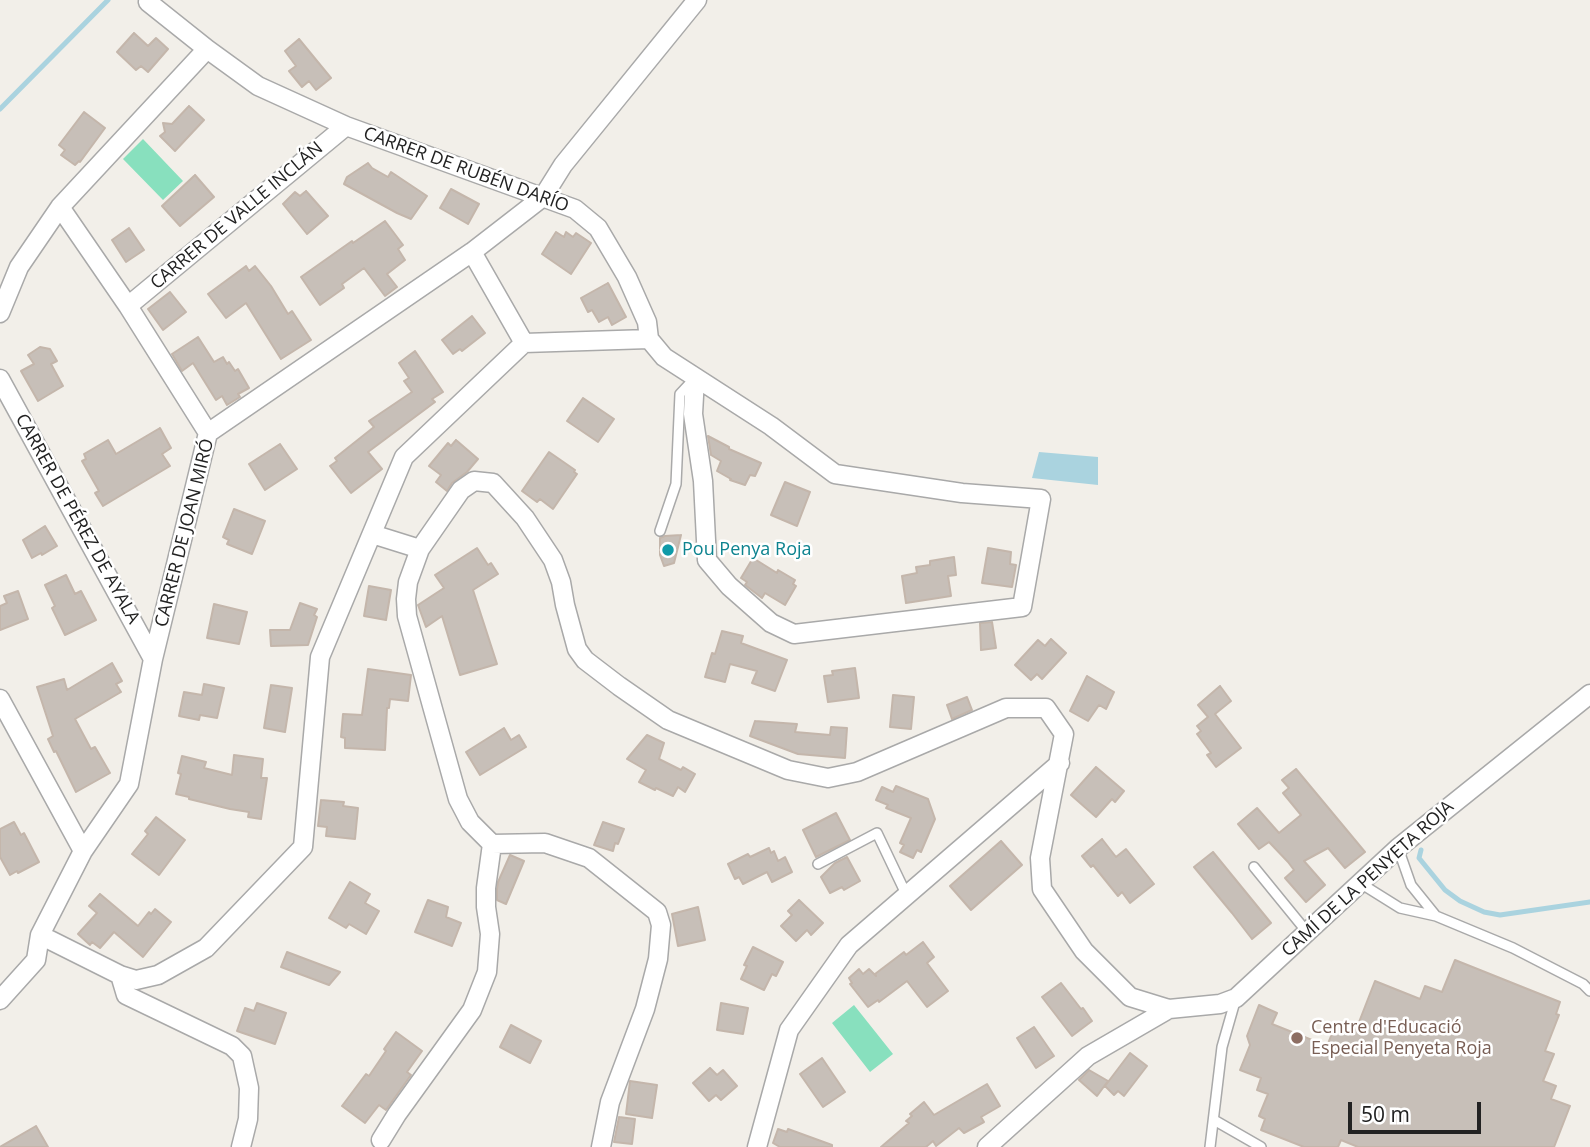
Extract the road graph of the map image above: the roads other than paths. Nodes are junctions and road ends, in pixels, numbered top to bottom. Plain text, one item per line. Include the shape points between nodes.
1 (697, 0) edge
2 (148, 2) dead end
3 (207, 49) junction
4 (346, 126) junction
5 (543, 197) junction
6 (60, 207) junction
7 (472, 252) junction
8 (128, 306) junction
9 (0, 313) edge
10 (649, 339) junction
11 (524, 343) junction
12 (695, 378) junction
13 (0, 379) edge
14 (208, 433) junction
15 (660, 530) dead end
16 (372, 534) junction
17 (420, 550) junction
18 (153, 659) junction
19 (1590, 694) edge
20 (0, 699) edge
21 (1060, 763) junction
22 (492, 844) junction
23 (1398, 848) junction
24 (83, 851) junction
25 (818, 864) dead end
26 (1254, 867) dead end
27 (1360, 883) junction
28 (907, 896) junction
29 (1436, 916) junction
30 (1307, 932) junction
31 (40, 935) junction
32 (120, 975) junction
33 (1590, 991) edge
34 (1236, 998) junction
35 (0, 1000) edge
36 (1169, 1009) junction
37 (1214, 1120) junction
38 (381, 1140) dead end
39 (241, 1147) edge
40 (601, 1147) edge
41 (757, 1147) edge
42 (987, 1147) edge
43 (1210, 1147) edge
44 (1261, 1147) edge

1 - 5 street via 563,165
2 - 3 street, CARRER DE RUBÉN DARÍO
3 - 4 street, CARRER DE RUBÉN DARÍO via 258,86
3 - 6 street
4 - 5 street, CARRER DE RUBÉN DARÍO
4 - 8 street, CARRER DE VALLE INCLÁN
5 - 7 street, CARRER DE JOAN MIRÓ
5 - 10 street, CARRER DE RUBÉN DARÍO via 575,209 598,228 627,278 647,322
6 - 8 street
6 - 9 street via 19,267
7 - 11 street
7 - 14 street, CARRER DE JOAN MIRÓ
8 - 14 street
10 - 11 street
10 - 12 street, CARRER DE RUBÉN DARÍO via 664,358
11 - 16 street via 404,457
12 - 12 street, CARRER DE RUBÉN DARÍO via 693,414 703,481 707,560 771,623 794,634 1022,607 1041,499 962,493 835,474
12 - 15 lane via 680,394 676,484
13 - 18 street, CARRER DE PÉREZ DE AYALA
14 - 18 street, CARRER DE JOAN MIRÓ
16 - 17 street
16 - 32 street via 320,657 303,847 206,948 158,975 136,979
17 - 21 street via 461,490 474,481 493,483 525,518 553,560 577,649 585,660 668,720 788,770 828,778 857,772 1006,708 1046,708 1065,734
17 - 22 street via 408,582 407,616 458,799 470,822
18 - 24 street, CARRER DE JOAN MIRÓ via 129,784
19 - 23 street, CAMÍ DE LA PENYETA ROJA
20 - 24 street
21 - 28 street
21 - 36 street via 1040,858 1042,889 1084,951 1130,997
22 - 38 street via 486,888 487,972 472,1010
22 - 40 street via 545,843 589,858 657,912 661,925 658,959 645,1009 610,1102
23 - 27 street, CAMÍ DE LA PENYETA ROJA
23 - 29 lane via 1411,885
24 - 31 street, CARRER DE JOAN MIRÓ
25 - 28 lane via 877,833
26 - 30 lane
27 - 29 lane via 1400,908
27 - 30 street, CAMÍ DE LA PENYETA ROJA
28 - 41 street via 849,945 789,1030
29 - 33 lane via 1513,948
30 - 34 street, CAMÍ DE LA PENYETA ROJA
31 - 32 street
31 - 35 street, CARRER DE JOAN MIRÓ via 36,960
32 - 39 street via 126,995 232,1046 242,1056 249,1088
34 - 36 street
34 - 37 lane via 1222,1047
36 - 42 street via 1088,1056
37 - 43 lane
37 - 44 lane

